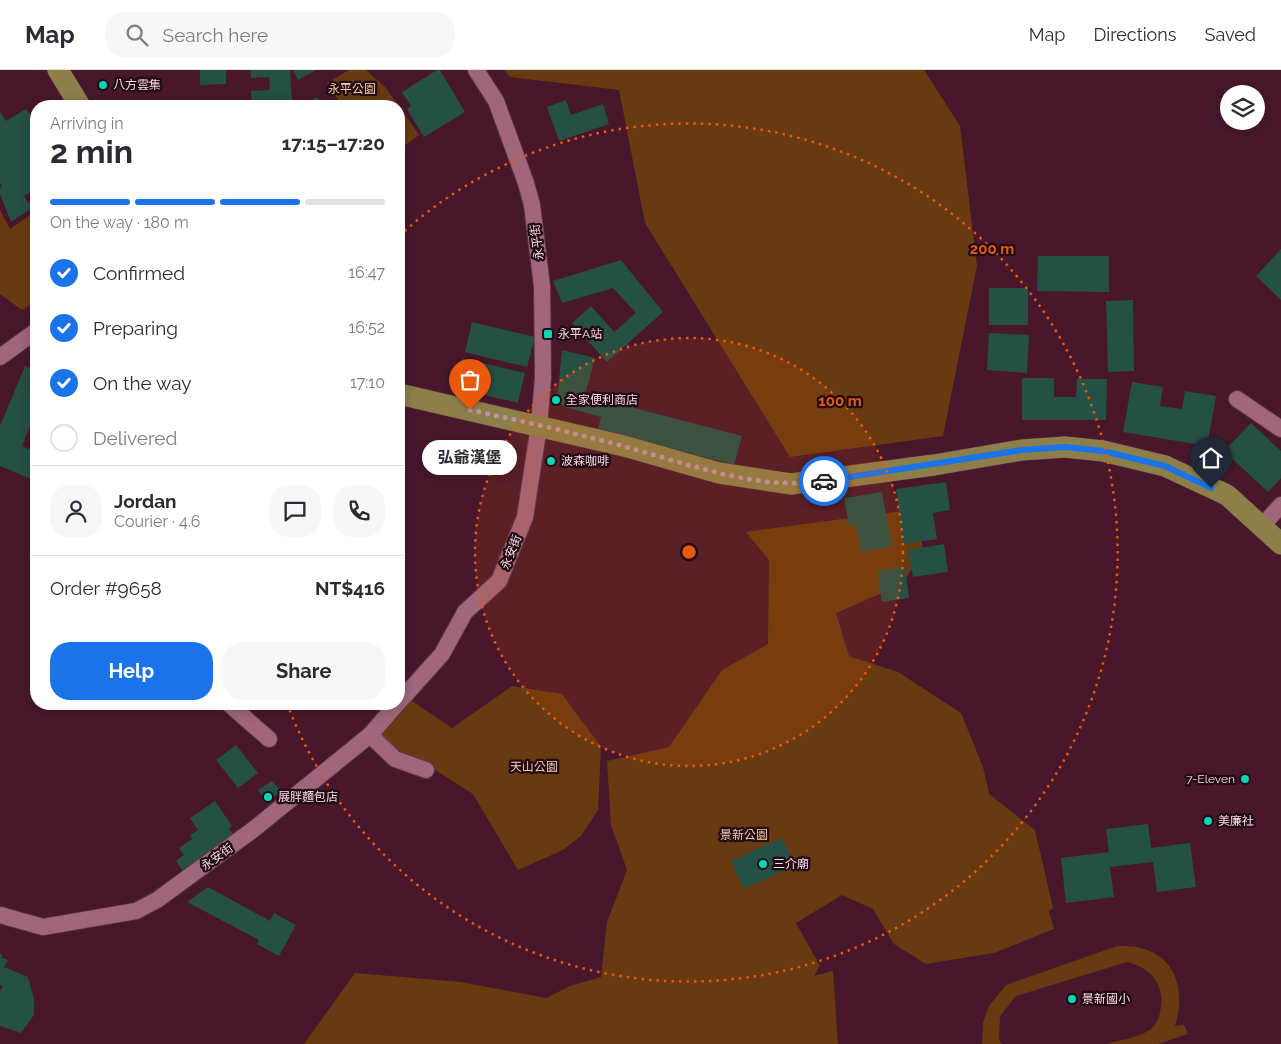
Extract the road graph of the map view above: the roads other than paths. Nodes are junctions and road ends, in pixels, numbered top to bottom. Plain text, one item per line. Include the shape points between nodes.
1 (58, 70) edge
2 (476, 70) edge
3 (76, 100) edge
4 (30, 335) edge
5 (0, 357) edge
6 (405, 395) edge
7 (1237, 399) dead end
8 (539, 426) junction
9 (1281, 429) edge
10 (1281, 505) edge
11 (1262, 526) junction
12 (1281, 544) edge
13 (405, 695) edge
14 (237, 710) edge
15 (392, 710) edge
16 (370, 735) junction
17 (270, 739) dead end
18 (426, 770) dead end
19 (0, 914) edge

1 - 3 main road
2 - 8 street, 永平街 via 496,101 532,206 542,286 543,377
4 - 5 street
6 - 8 main road
7 - 9 street
8 - 11 main road via 719,473 791,484 1022,450 1074,448 1103,451 1165,466 1227,495
8 - 13 street, 永安街 via 525,517 499,581 464,612 442,654
10 - 11 street
11 - 12 main road
14 - 17 street
15 - 16 street, 永安街
16 - 18 street via 395,759
16 - 19 street, 永安街 via 254,829 157,900 136,911 43,927

